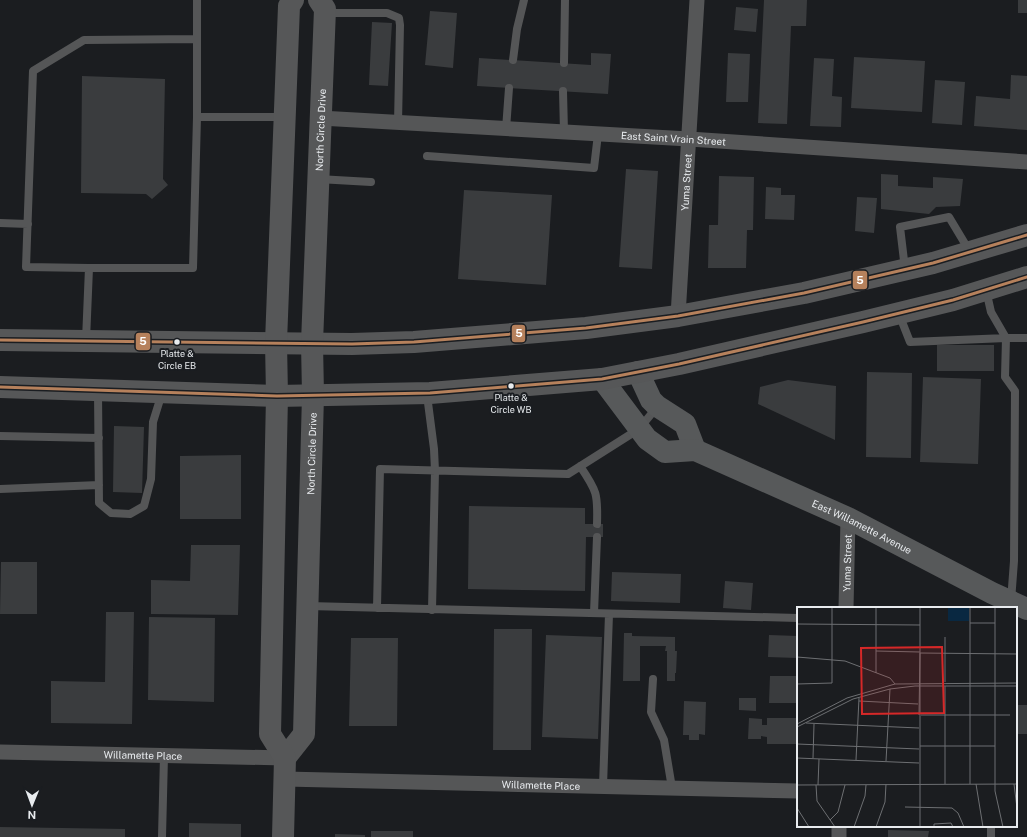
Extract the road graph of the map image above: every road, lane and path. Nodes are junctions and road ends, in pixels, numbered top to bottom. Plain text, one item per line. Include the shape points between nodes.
1 (197, 0) edge
2 (293, 0) edge
3 (524, 0) edge
4 (565, 0) edge
5 (698, 0) edge
6 (322, 6) edge
7 (196, 39) junction
8 (513, 60) dead end
9 (564, 63) dead end
10 (509, 88) dead end
11 (563, 91) dead end
12 (197, 117) junction
13 (284, 117) junction
14 (320, 118) junction
15 (398, 123) junction
16 (506, 129) junction
17 (564, 132) junction
18 (598, 134) junction
19 (689, 139) junction
20 (427, 156) dead end
21 (1027, 162) edge
22 (318, 179) junction
23 (371, 182) dead end
24 (0, 223) edge
25 (28, 224) junction
26 (1027, 236) edge
27 (970, 252) junction
28 (89, 268) junction
29 (905, 270) junction
30 (1027, 277) edge
31 (986, 290) junction
32 (899, 313) junction
33 (678, 316) junction
34 (1006, 338) junction
35 (1027, 338) edge
36 (0, 340) edge
37 (86, 341) junction
38 (276, 342) junction
39 (312, 343) junction
40 (638, 372) junction
41 (602, 379) junction
42 (0, 387) edge
43 (98, 390) junction
44 (163, 392) junction
45 (427, 393) junction
46 (313, 395) junction
47 (277, 396) junction
48 (657, 406) junction
49 (639, 429) junction
50 (0, 436) edge
51 (99, 438) junction
52 (695, 450) junction
53 (580, 466) junction
54 (435, 471) junction
55 (99, 485) junction
56 (0, 489) edge
57 (848, 518) junction
58 (597, 524) dead end
59 (597, 537) dead end
60 (1010, 604) edge
61 (307, 606) junction
62 (846, 607) edge
63 (377, 608) junction
64 (432, 610) junction
65 (594, 613) junction
66 (609, 614) junction
67 (797, 618) edge
68 (653, 679) dead end
69 (0, 752) edge
70 (164, 756) junction
71 (285, 769) junction
72 (603, 786) junction
73 (672, 788) junction
74 (797, 791) edge
75 (162, 837) edge
76 (283, 837) edge

1 - 7 lane
2 - 13 main road via 289,6
3 - 8 lane
4 - 9 lane
5 - 19 street, Yuma Street
6 - 14 main road, North Circle Drive
6 - 15 lane via 387,13 399,18
7 - 12 lane
7 - 25 lane via 84,40 33,71
10 - 16 lane
11 - 17 lane
12 - 13 lane
12 - 28 lane via 193,268
13 - 38 main road
14 - 15 street, East Saint Vrain Street
14 - 22 main road, North Circle Drive
15 - 16 street, East Saint Vrain Street
16 - 17 street, East Saint Vrain Street
17 - 18 street, East Saint Vrain Street
18 - 19 street, East Saint Vrain Street
18 - 20 lane via 594,168
19 - 21 street, East Saint Vrain Street
19 - 33 street, Yuma Street
22 - 23 lane
22 - 39 main road, North Circle Drive
24 - 25 lane
25 - 28 lane via 26,267
26 - 27 main road
27 - 29 main road
27 - 29 lane via 949,217 900,227
28 - 37 lane
29 - 33 main road via 804,293
30 - 31 main road
31 - 32 main road
31 - 34 lane via 991,312
32 - 34 lane via 910,342
32 - 40 main road
33 - 39 main road via 624,324 414,342
34 - 35 lane
34 - 60 lane via 1005,377 1015,392 1014,561
36 - 37 main road
37 - 38 main road
38 - 39 main road
38 - 47 main road
39 - 46 main road, North Circle Drive
40 - 41 main road
40 - 48 street via 648,395
41 - 45 main road
41 - 49 street, East Willamette Avenue
42 - 43 main road
43 - 44 main road
43 - 51 lane
44 - 47 main road
44 - 55 lane via 153,422 151,479 144,506 130,514 111,514 99,503
45 - 46 main road
45 - 54 lane
46 - 47 main road
46 - 61 main road, North Circle Drive
47 - 71 main road via 270,734
48 - 49 lane
48 - 52 street via 685,424
49 - 52 street, East Willamette Avenue via 647,439 665,452
49 - 53 lane
50 - 51 lane
51 - 55 lane
52 - 57 street, East Willamette Avenue
53 - 54 lane via 568,474
53 - 58 lane via 594,487 598,500
54 - 63 lane via 380,469
54 - 64 lane
55 - 56 lane
57 - 60 street, East Willamette Avenue
57 - 62 street, Yuma Street
59 - 65 lane
61 - 63 lane
61 - 71 main road, North Circle Drive via 304,734
63 - 64 lane
64 - 65 lane
65 - 66 lane
66 - 67 lane
66 - 72 lane
68 - 73 lane via 651,712 664,740
69 - 70 street, Willamette Place
70 - 71 street, Willamette Place
70 - 75 lane
71 - 72 street, Willamette Place
71 - 76 main road
72 - 73 street, Willamette Place
73 - 74 street, Willamette Place

